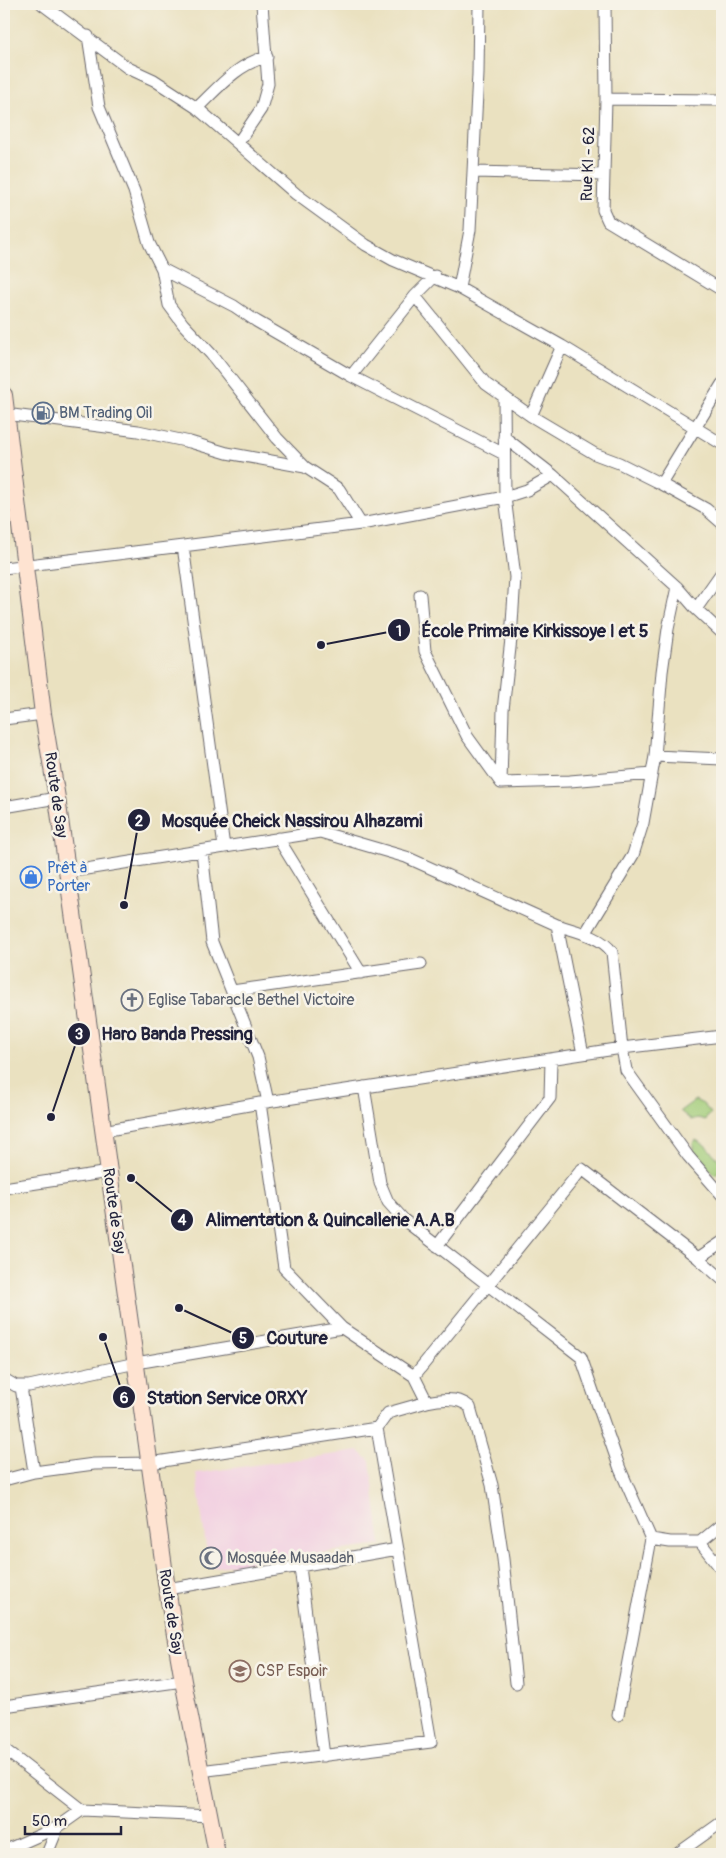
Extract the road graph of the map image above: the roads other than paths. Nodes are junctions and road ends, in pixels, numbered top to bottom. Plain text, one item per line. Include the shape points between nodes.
1 (42, 4) edge
2 (262, 4) edge
3 (479, 4) edge
4 (605, 4) edge
5 (88, 36) junction
6 (267, 57) junction
7 (606, 98) junction
8 (722, 100) edge
9 (196, 108) junction
10 (238, 143) junction
11 (474, 172) junction
12 (604, 175) junction
13 (162, 269) junction
14 (434, 276) junction
15 (459, 288) junction
16 (722, 290) edge
17 (415, 296) junction
18 (562, 346) junction
19 (351, 376) junction
20 (722, 384) edge
21 (4, 396) edge
22 (504, 397) junction
23 (5, 414) junction
24 (531, 416) junction
25 (695, 427) junction
26 (504, 437) junction
27 (722, 444) edge
28 (504, 454) junction
29 (305, 467) junction
30 (553, 475) junction
31 (661, 484) junction
32 (506, 497) junction
33 (722, 523) edge
34 (361, 524) junction
35 (183, 546) junction
36 (25, 566) junction
37 (4, 568) edge
38 (722, 572) edge
39 (677, 588) junction
40 (420, 595) dead end
41 (696, 610) junction
42 (722, 633) edge
43 (43, 714) junction
44 (4, 719) edge
45 (655, 756) junction
46 (722, 759) edge
47 (652, 774) junction
48 (501, 783) junction
49 (57, 798) junction
50 (4, 807) edge
51 (278, 838) junction
52 (224, 847) junction
53 (202, 851) junction
54 (67, 872) junction
55 (557, 925) junction
56 (585, 934) junction
57 (421, 964) dead end
58 (361, 973) junction
59 (232, 991) junction
60 (722, 1036) edge
61 (622, 1048) junction
62 (583, 1054) junction
63 (551, 1060) junction
64 (364, 1087) junction
65 (264, 1102) junction
66 (103, 1131) junction
67 (109, 1172) junction
68 (4, 1188) edge
69 (721, 1193) edge
70 (722, 1242) edge
71 (437, 1246) junction
72 (698, 1258) junction
73 (722, 1280) edge
74 (488, 1285) junction
75 (342, 1328) junction
76 (136, 1363) junction
77 (414, 1376) junction
78 (4, 1379) edge
79 (21, 1387) junction
80 (427, 1402) junction
81 (378, 1428) junction
82 (150, 1463) junction
83 (34, 1472) junction
84 (4, 1480) edge
85 (722, 1524) edge
86 (651, 1539) junction
87 (700, 1542) junction
88 (398, 1549) junction
89 (300, 1567) junction
90 (722, 1570) edge
91 (167, 1589) junction
92 (183, 1681) junction
93 (516, 1683) dead end
94 (4, 1706) edge
95 (618, 1715) dead end
96 (4, 1749) edge
97 (324, 1756) junction
98 (200, 1771) junction
99 (82, 1810) junction
100 (210, 1816) junction
101 (722, 1822) edge
102 (58, 1827) junction
103 (4, 1851) edge
104 (47, 1854) edge
105 (217, 1854) edge
106 (677, 1854) edge

1 - 5 street
2 - 6 street
3 - 11 street
4 - 7 street, Rue KI - 62
5 - 9 street via 128,68 154,80
5 - 13 street via 99,107 134,191 149,243
6 - 9 street via 236,71
6 - 10 street via 268,84 262,109
7 - 8 street
7 - 12 street, Rue KI - 62
9 - 10 street
10 - 14 street via 296,194 366,246
11 - 12 street
11 - 15 street via 470,230
12 - 16 street, Rue KI - 62 via 603,210 608,221
13 - 19 street via 234,306
13 - 29 street via 169,306 277,438
14 - 15 street
14 - 17 street
15 - 18 street
17 - 19 street
17 - 22 street via 486,384
18 - 24 street
18 - 25 street
19 - 28 street
20 - 25 street
21 - 23 main road, Route de Say
22 - 24 street
22 - 26 street
23 - 29 street via 138,431 227,453
23 - 36 main road, Route de Say
24 - 31 street via 595,454
25 - 27 street
25 - 31 street
26 - 28 street
26 - 30 street
28 - 32 street
29 - 34 street via 339,489
30 - 32 street via 527,490
30 - 39 street
31 - 33 street via 706,509
32 - 34 street
32 - 48 street via 515,577 503,710
34 - 35 street
35 - 36 street
35 - 52 street
36 - 37 street
36 - 43 main road, Route de Say
38 - 41 street
39 - 41 street
39 - 45 street via 662,672
40 - 48 street via 425,652 467,736
41 - 42 street
43 - 44 street
43 - 49 main road, Route de Say
45 - 46 street
45 - 47 street
47 - 48 street
47 - 56 street via 633,855
49 - 50 street
49 - 54 main road, Route de Say
51 - 52 street
51 - 55 street via 320,832 406,857
51 - 58 street
52 - 53 street
53 - 54 street
53 - 59 street via 212,942
54 - 66 main road, Route de Say
55 - 56 street
55 - 62 street
56 - 61 street via 612,952
57 - 58 street
58 - 59 street
59 - 65 street via 258,1057
60 - 61 street
61 - 62 street
61 - 69 street via 626,1070 634,1082 688,1156
62 - 63 street
63 - 64 street
63 - 71 street via 550,1098
64 - 65 street
64 - 71 street via 380,1183 388,1202 404,1220
65 - 66 street
65 - 75 street via 284,1268
66 - 67 main road, Route de Say
67 - 68 street
67 - 76 main road, Route de Say
70 - 72 street
71 - 74 street
72 - 73 street
72 - 74 street via 582,1170
74 - 77 street
74 - 86 street via 581,1357 620,1469
75 - 76 street
75 - 77 street
76 - 79 street
76 - 82 main road, Route de Say
77 - 80 street
78 - 79 street
79 - 83 street
80 - 81 street via 388,1413
80 - 93 street via 442,1398 470,1407 492,1485
81 - 82 street
81 - 88 street
82 - 83 street via 94,1464
82 - 91 main road, Route de Say
83 - 84 street
85 - 87 street
86 - 87 street
86 - 95 street
87 - 90 street
88 - 89 street
88 - 97 street via 431,1742
89 - 91 street
89 - 97 street
91 - 92 main road, Route de Say
92 - 94 street
92 - 98 main road, Route de Say
96 - 99 street
97 - 98 street
98 - 100 main road, Route de Say
99 - 100 street
99 - 102 street
100 - 105 main road, Route de Say
101 - 106 street
102 - 103 street
102 - 104 street

